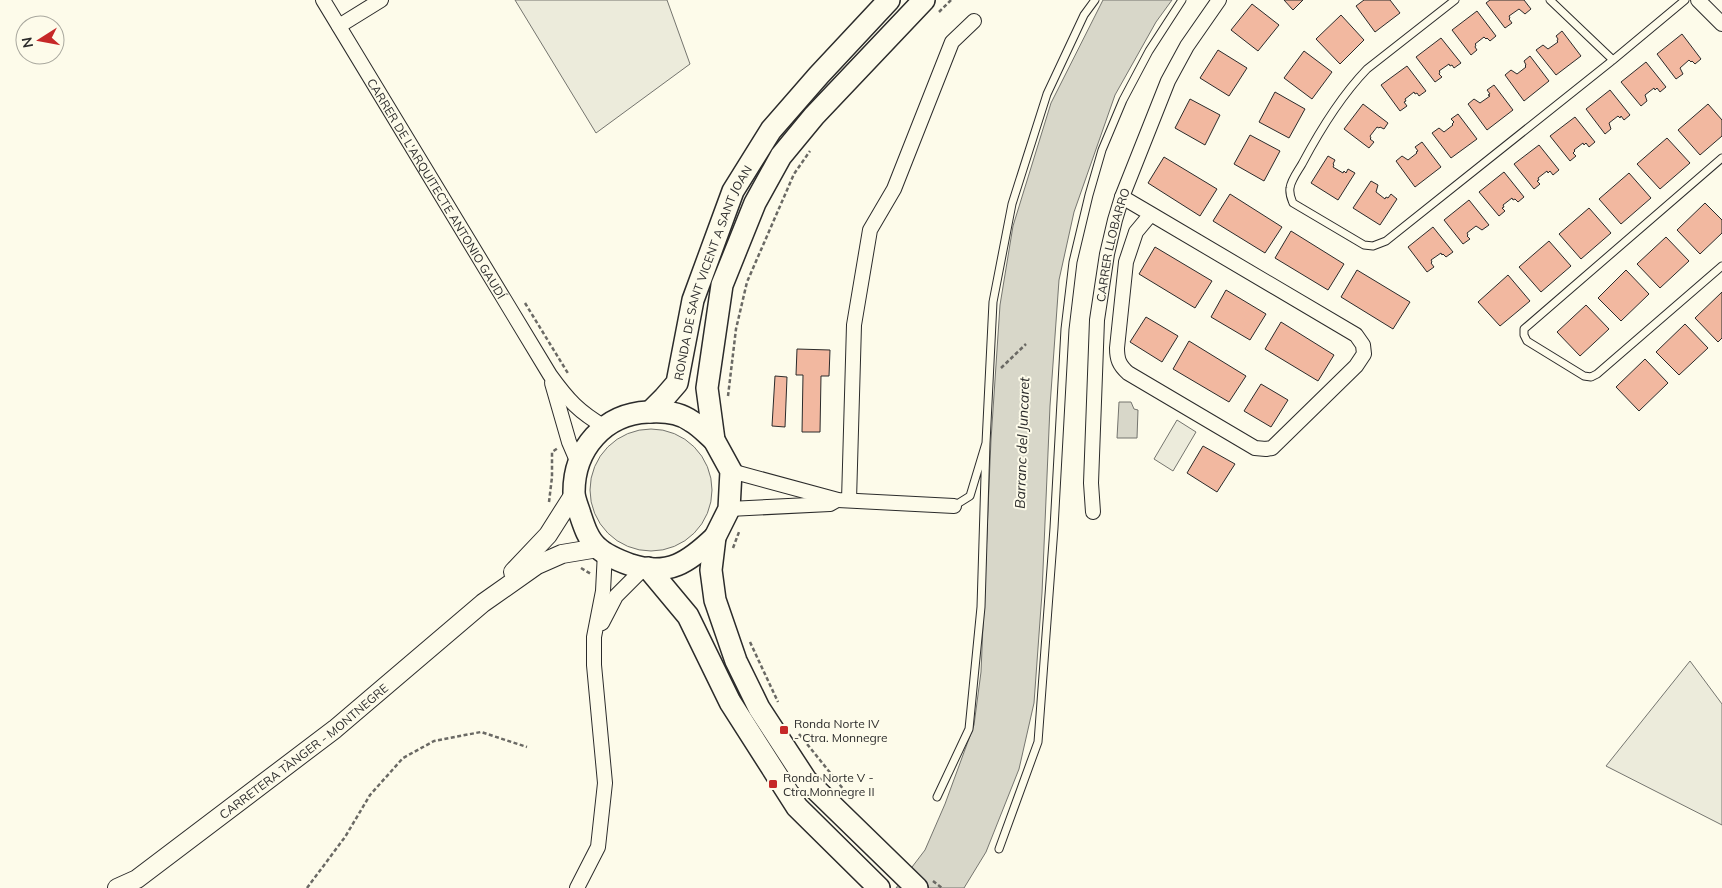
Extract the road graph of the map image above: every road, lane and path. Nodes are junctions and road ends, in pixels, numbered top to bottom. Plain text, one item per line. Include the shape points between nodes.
1 (323, 0) edge
2 (381, 0) edge
3 (889, 0) edge
4 (951, 0) edge
5 (1095, 0) edge
6 (1182, 0) edge
7 (1218, 0) edge
8 (1455, 0) edge
9 (1550, 0) edge
10 (1685, 0) edge
11 (1698, 0) edge
12 (930, 7) edge
13 (974, 21) dead end
14 (1722, 24) edge
15 (339, 26) junction
16 (1613, 60) junction
17 (814, 146) dead end
18 (1722, 158) edge
19 (1122, 197) junction
20 (1151, 214) junction
21 (1722, 266) edge
22 (1026, 344) dead end
23 (999, 370) dead end
24 (550, 375) junction
25 (728, 404) dead end
26 (650, 412) junction
27 (606, 427) junction
28 (714, 440) junction
29 (986, 442) junction
30 (578, 462) junction
31 (731, 471) junction
32 (574, 494) junction
33 (843, 500) junction
34 (954, 506) joint
35 (736, 508) junction
36 (1093, 512) dead end
37 (715, 538) junction
38 (601, 550) junction
39 (730, 555) dead end
40 (646, 568) junction
41 (484, 603) junction
42 (746, 634) dead end
43 (594, 636) junction
44 (780, 706) dead end
45 (796, 730) dead end
46 (527, 747) dead end
47 (845, 791) dead end
48 (937, 797) dead end
49 (999, 849) dead end
50 (117, 888) edge
51 (307, 888) edge
52 (577, 888) edge
53 (879, 888) edge
54 (917, 888) edge

1 - 15 street, CARRER DE L'ARQUITECTE ANTONIO GAUDÍ
2 - 15 street
3 - 26 main road, RONDA DE SANT VICENT A SANT JOAN via 771,130 733,191 692,300 677,383
4 - 12 path
5 - 29 lane via 1084,15 1047,94 1012,204 993,302
6 - 49 lane via 1149,51 1102,150 1073,262 1065,329 1038,742
7 - 19 street, CARRER LLOBARRO via 1168,81
8 - 16 lane via 1356,81 1332,112 1291,185 1290,196 1294,203 1364,245 1386,242
9 - 16 lane
10 - 16 lane
11 - 14 street
12 - 28 main road, RONDA DE SANT VICENT A SANT JOAN via 814,116 781,156 755,203 722,285 707,388
13 - 33 street via 952,42 894,189 870,230 854,325
15 - 24 street, CARRER DE L'ARQUITECTE ANTONIO GAUDÍ
17 - 25 path via 794,174 747,282 736,329
18 - 21 lane via 1524,329 1524,335 1527,341 1584,376 1591,377
19 - 20 street
19 - 36 street, CARRER LLOBARRO via 1106,254 1097,320 1091,483
20 - 20 street via 1356,335 1362,345 1364,354 1356,366 1272,448 1255,448 1121,367 1117,348 1126,262 1136,232
22 - 23 path
24 - 27 street, CARRER DE L'ARQUITECTE ANTONIO GAUDÍ via 586,416
24 - 30 street, CARRER DE L'ARQUITECTE ANTONIO GAUDÍ
26 - 27 main road via 633,412
26 - 28 main road via 664,411 690,420
27 - 30 main road via 592,439
28 - 31 main road, RONDA DE SANT VICENT A SANT JOAN
29 - 34 lane via 970,496
29 - 48 lane via 981,607 969,729
30 - 32 main road
31 - 33 street
31 - 35 main road
32 - 38 main road via 585,529
32 - 41 street, CARRETERA TÀNGER - MONTNEGRE via 548,535
33 - 34 street
33 - 35 street via 830,504
35 - 37 main road
35 - 39 path via 742,525
37 - 40 main road via 696,555 671,568
37 - 54 main road via 711,570 716,600 736,661 759,708 806,780
38 - 40 main road via 622,562
38 - 41 street, CARRETERA TÀNGER - MONTNEGRE via 562,554 536,565
38 - 43 street via 603,591
40 - 43 street via 616,596
40 - 53 main road via 688,616 730,702 798,806
41 - 50 street, CARRETERA TÀNGER - MONTNEGRE via 335,730 137,879
42 - 44 path
43 - 52 street via 605,783 598,847
45 - 47 path
46 - 51 path via 481,732 434,741 403,758 370,795 346,837

